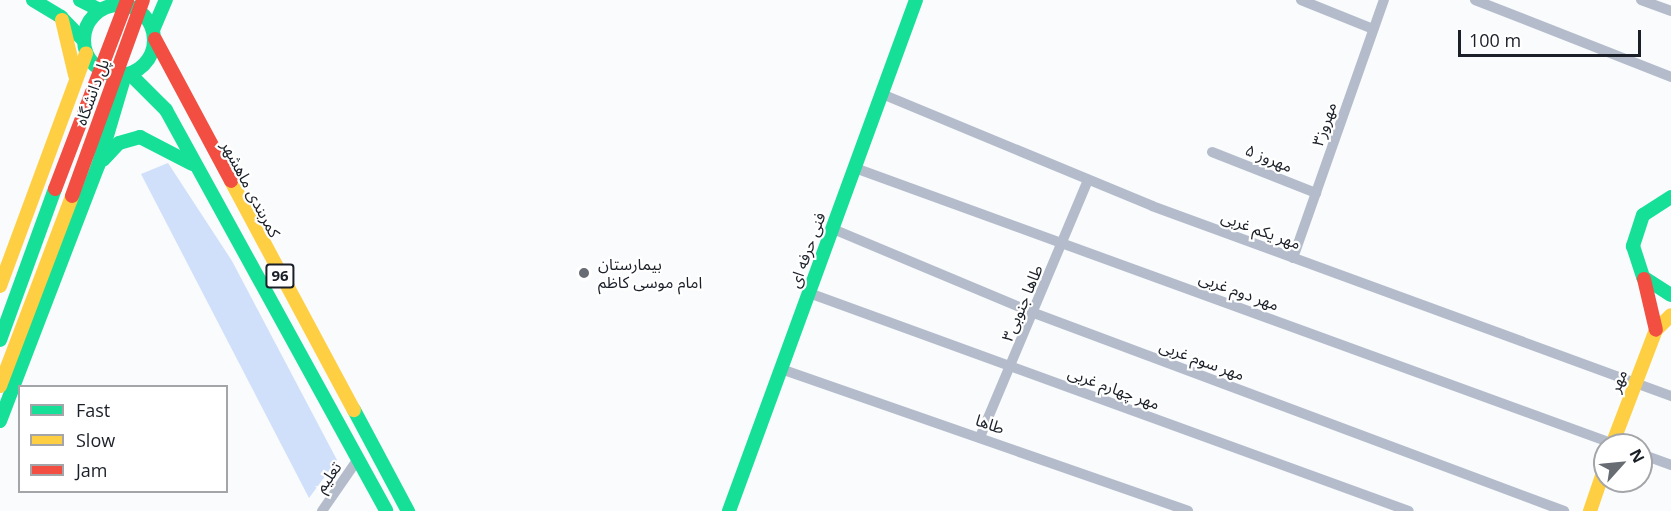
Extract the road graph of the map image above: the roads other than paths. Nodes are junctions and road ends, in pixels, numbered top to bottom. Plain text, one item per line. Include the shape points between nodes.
1 (33, 0) edge
2 (59, 0) edge
3 (80, 0) edge
4 (127, 0) edge
5 (143, 0) edge
6 (166, 0) edge
7 (916, 0) edge
8 (1301, 0) edge
9 (1384, 0) edge
10 (1475, 0) edge
11 (1641, 0) edge
12 (104, 6) edge
13 (46, 7) junction
14 (1671, 11) edge
15 (61, 17) junction
16 (1373, 29) junction
17 (154, 35) junction
18 (85, 47) junction
19 (75, 75) junction
20 (127, 75) junction
21 (1671, 77) edge
22 (178, 85) junction
23 (882, 94) junction
24 (72, 96) junction
25 (155, 101) junction
26 (115, 111) junction
27 (1212, 152) dead end
28 (98, 165) junction
29 (193, 165) junction
30 (855, 168) junction
31 (1088, 180) junction
32 (1316, 193) junction
33 (1671, 197) edge
34 (832, 229) junction
35 (1062, 243) junction
36 (1293, 258) junction
37 (1644, 277) junction
38 (0, 286) edge
39 (809, 293) junction
40 (1671, 295) edge
41 (1034, 313) junction
42 (1671, 315) edge
43 (1656, 330) junction
44 (0, 340) edge
45 (1011, 367) junction
46 (782, 369) junction
47 (1634, 383) junction
48 (0, 386) edge
49 (1671, 396) edge
50 (0, 421) edge
51 (1618, 433) edge
52 (980, 437) junction
53 (1593, 437) edge
54 (1653, 458) edge
55 (358, 459) junction
56 (1671, 465) edge
57 (1596, 493) edge
58 (322, 511) edge
59 (386, 511) edge
60 (408, 511) edge
61 (729, 511) edge
62 (1188, 511) edge
63 (1409, 511) edge
64 (1564, 511) edge
65 (1590, 511) edge

1 - 13 main road
2 - 13 main road
3 - 12 main road
4 - 44 main road, پل دانشگاه, bridge
5 - 48 main road, پل دانشگاه, bridge
6 - 17 main road
7 - 23 main road, فنی حرفه ای
8 - 16 street
9 - 16 street, مهروز۳
10 - 21 street
11 - 14 street
12 - 17 main road, 96 via 136,9
12 - 18 main road via 88,24
13 - 15 main road
15 - 18 main road
15 - 19 main road
16 - 32 street, مهروز۳
17 - 20 main road via 150,59
17 - 22 main road, کمربندی ماهشهر / 96
18 - 19 main road
18 - 20 main road via 101,71
19 - 24 main road
20 - 25 main road, 96
20 - 26 main road
22 - 25 main road
22 - 60 main road, کمربندی ماهشهر / 96
23 - 30 main road, فنی حرفه ای
23 - 31 street, مهر یکم غربی
24 - 26 main road via 84,85 100,85 113,95
24 - 38 main road
25 - 29 main road, 96 via 166,110
26 - 28 main road
27 - 32 street, مهروز ۵
28 - 29 main road via 119,143 140,137
28 - 50 main road
29 - 55 main road, 96
30 - 34 main road, فنی حرفه ای
30 - 35 street, مهر دوم غربی
31 - 35 street, طاها جنوبی۳
31 - 36 street, مهر یکم غربی
32 - 36 street, مهروز۳
33 - 37 main road via 1655,204 1636,230 1633,246
34 - 39 main road, فنی حرفه ای
34 - 41 street, مهر سوم غربی
35 - 41 street, طاها جنوبی۳
35 - 53 street, مهر دوم غربی
36 - 47 street, مهر یکم غربی
37 - 40 main road
37 - 43 main road
39 - 45 street, مهر چهارم غربی
39 - 46 main road, فنی حرفه ای
41 - 45 street, طاها جنوبی۳
41 - 64 street, مهر سوم غربی
42 - 43 main road, مهر
43 - 47 main road, مهر
45 - 52 street, طاها جنوبی۳
45 - 63 street, مهر چهارم غربی
46 - 52 street, طاها
46 - 61 main road, فنی حرفه ای
47 - 49 street, مهر یکم غربی
47 - 51 main road, مهر
52 - 62 street, طاها
54 - 56 street
55 - 58 street, تعلیم
55 - 59 main road, 96
57 - 65 main road

